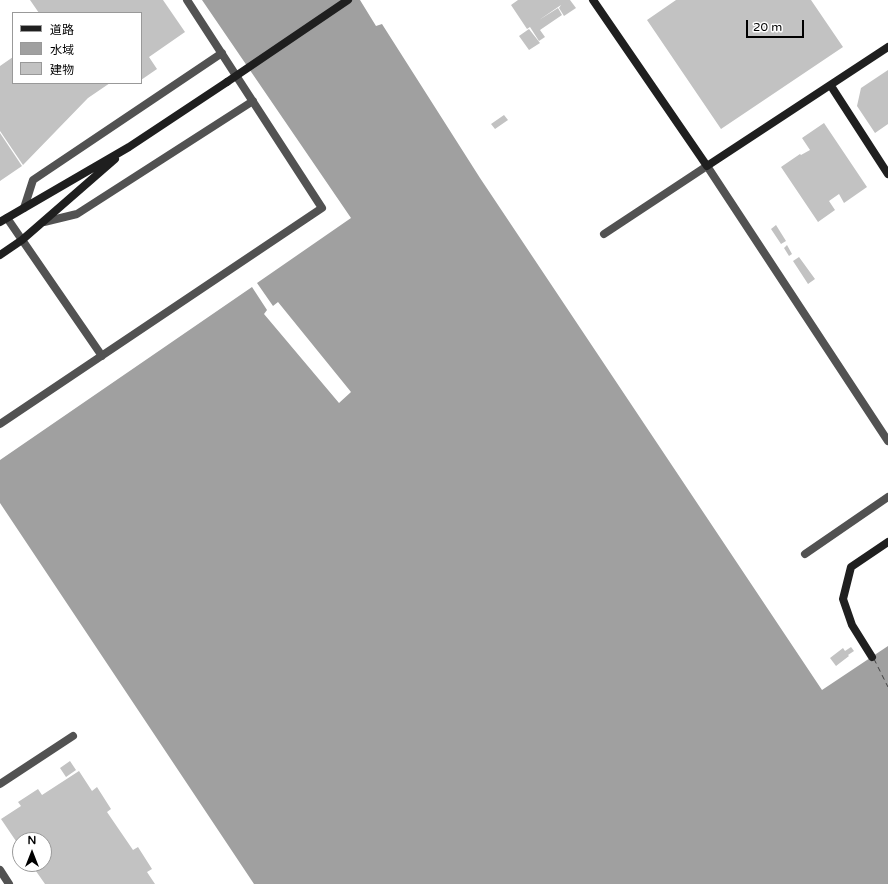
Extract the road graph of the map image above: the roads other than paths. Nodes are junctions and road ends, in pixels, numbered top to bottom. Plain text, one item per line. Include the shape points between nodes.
1 (187, 0) edge
2 (348, 0) edge
3 (593, 0) edge
4 (888, 47) edge
5 (222, 53) junction
6 (831, 86) junction
7 (253, 101) junction
8 (129, 147) junction
9 (707, 166) junction
10 (888, 174) edge
11 (24, 208) junction
12 (3, 220) edge
13 (44, 222) junction
14 (604, 234) dead end
15 (22, 240) junction
16 (0, 255) edge
17 (102, 356) junction
18 (0, 424) edge
19 (888, 441) edge
20 (888, 497) edge
21 (888, 542) edge
22 (805, 554) dead end
23 (872, 657) dead end
24 (73, 736) dead end
25 (0, 784) edge
26 (0, 870) edge
27 (9, 884) edge

1 - 5 lane
2 - 8 street, bridge
3 - 9 street
4 - 6 street
5 - 7 lane
5 - 11 lane via 33,180
6 - 9 street
6 - 10 street
7 - 13 lane via 77,214
7 - 17 lane via 322,208
8 - 11 street
8 - 13 street
9 - 14 lane
9 - 19 lane
11 - 12 street
12 - 15 lane
13 - 15 street
15 - 16 street
15 - 17 lane
17 - 18 lane
20 - 22 lane
21 - 23 street via 851,567 843,599 852,625
24 - 25 lane
26 - 27 lane

